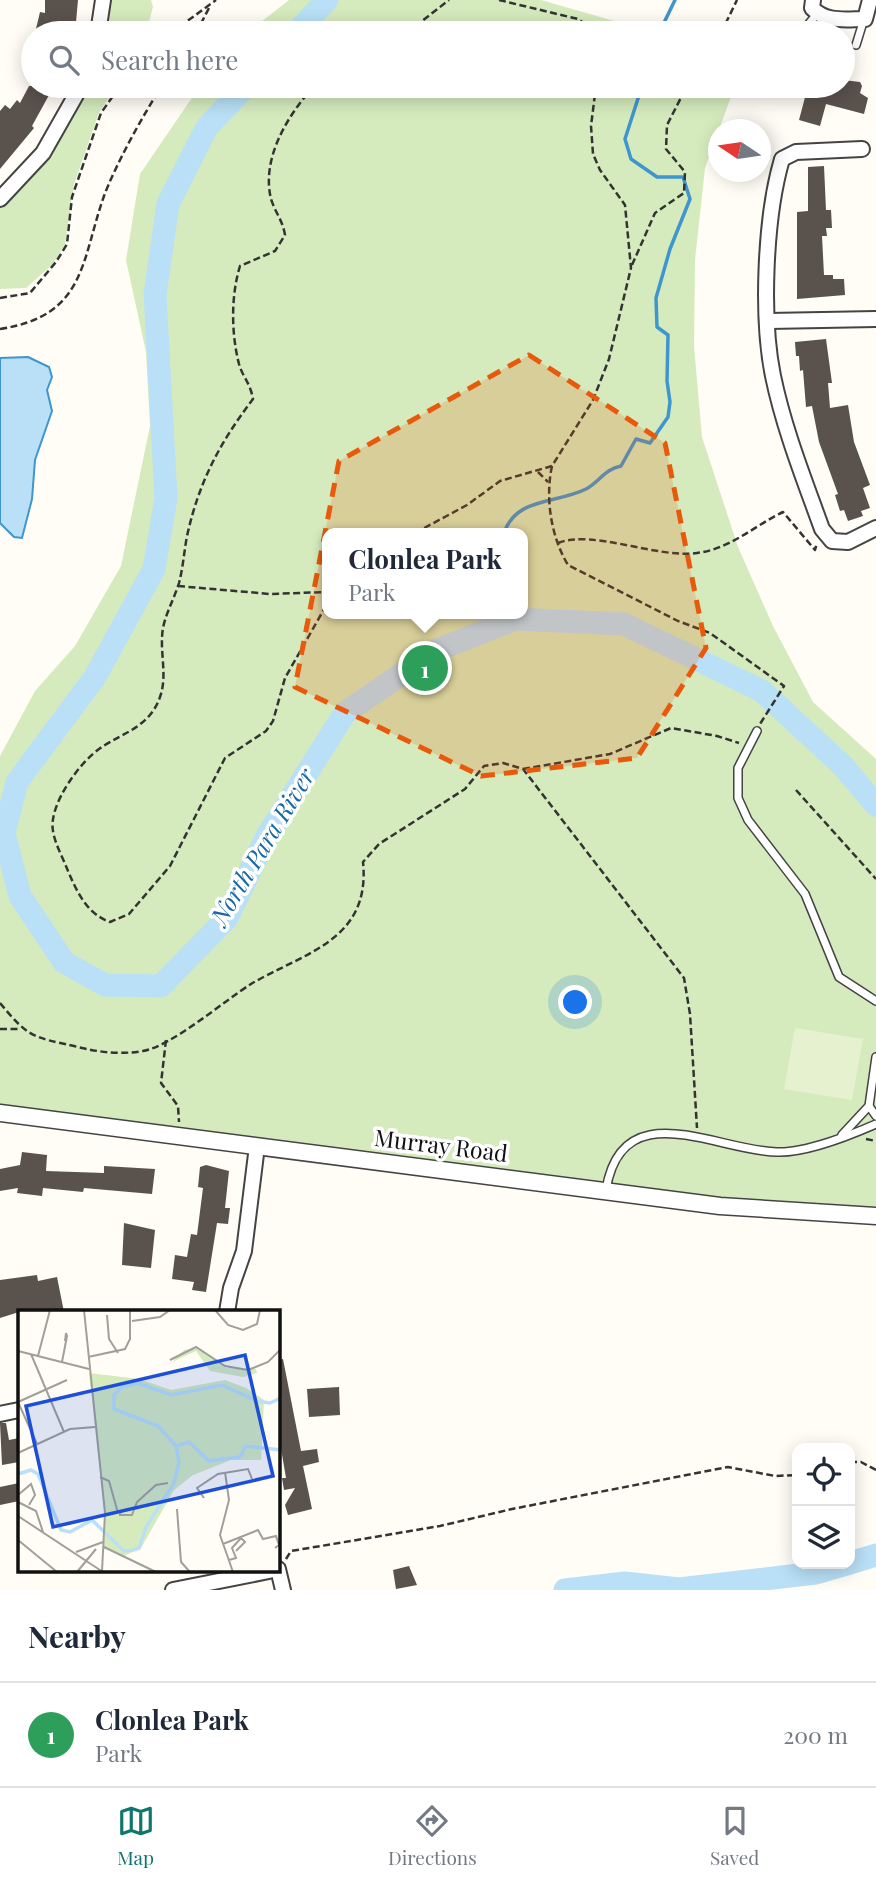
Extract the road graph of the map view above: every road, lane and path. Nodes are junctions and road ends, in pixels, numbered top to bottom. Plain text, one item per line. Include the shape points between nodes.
1 (103, 0) edge
2 (216, 0) edge
3 (449, 0) edge
4 (499, 0) edge
5 (737, 0) edge
6 (870, 0) edge
7 (209, 7) junction
8 (815, 7) edge
9 (865, 19) junction
10 (100, 21) edge
11 (189, 21) edge
12 (201, 21) edge
13 (422, 21) edge
14 (581, 21) edge
15 (727, 21) edge
16 (856, 45) dead end
17 (74, 98) edge
18 (112, 98) edge
19 (156, 98) edge
20 (303, 98) edge
21 (594, 98) edge
22 (681, 98) edge
23 (862, 149) dead end
24 (0, 199) edge
25 (631, 268) junction
26 (0, 298) edge
27 (876, 319) edge
28 (769, 321) junction
29 (0, 329) edge
30 (551, 466) junction
31 (536, 471) junction
32 (548, 482) junction
33 (424, 528) edge
34 (876, 528) edge
35 (822, 529) junction
36 (558, 543) junction
37 (178, 586) junction
38 (322, 592) edge
39 (322, 613) edge
40 (757, 731) joint
41 (747, 747) junction
42 (523, 769) junction
43 (796, 790) dead end
44 (876, 879) edge
45 (876, 1001) edge
46 (0, 1003) edge
47 (0, 1029) edge
48 (22, 1029) junction
49 (166, 1040) junction
50 (876, 1057) edge
51 (869, 1106) junction
52 (0, 1113) edge
53 (876, 1115) edge
54 (876, 1124) edge
55 (698, 1135) junction
56 (842, 1135) junction
57 (180, 1136) junction
58 (257, 1146) junction
59 (606, 1189) junction
60 (876, 1216) edge
61 (227, 1310) edge
62 (18, 1410) edge
63 (0, 1414) edge
64 (855, 1462) edge
65 (876, 1469) edge
66 (792, 1475) edge
67 (281, 1565) edge
68 (259, 1573) edge
69 (173, 1590) edge
70 (283, 1590) edge

1 - 10 street
2 - 7 path
3 - 13 path
4 - 14 path
5 - 15 path
6 - 9 street
7 - 11 path
7 - 12 path
8 - 9 street via 832,19
9 - 16 lane
17 - 24 street via 43,153
18 - 26 path via 101,113 72,197 67,244 30,293
19 - 29 path via 104,195 77,284 60,304
20 - 37 path via 282,128 269,182 285,235 275,251 240,266 233,291 240,368 250,382 253,399 219,446 199,491
21 - 25 path via 593,154 625,205
22 - 25 path via 667,125 666,149 685,172 684,193 655,213
23 - 28 street via 796,152 782,159 768,251
25 - 30 path via 609,359 593,400
27 - 28 street
28 - 35 street via 773,375
30 - 31 path
30 - 32 path
31 - 32 path
31 - 33 path via 500,481
32 - 36 path
34 - 35 street via 848,542 832,541
35 - 36 path via 815,550 783,512 728,543 693,554 607,543
36 - 40 path via 568,565 710,634 784,686
37 - 38 path via 270,594
37 - 39 path via 163,630 161,695 152,715 130,733 101,747 76,772 54,817 52,830 74,885 92,914 110,922 129,914 170,866 225,758 273,722 285,678
40 - 41 lane
41 - 42 path via 671,728 610,754
41 - 45 lane via 737,782 748,820 806,894 839,977
42 - 49 path via 503,763 484,766 465,789 379,844 363,862 364,885 341,933 328,945 253,983
42 - 55 path via 684,978 691,1014
43 - 44 path
46 - 48 path
47 - 48 path
48 - 49 path via 33,1037 104,1053 145,1051
49 - 57 path via 161,1083 178,1106
50 - 51 lane
51 - 53 lane
51 - 56 lane
52 - 57 street, Murray Road
54 - 56 lane
55 - 56 lane via 778,1153
55 - 59 lane via 657,1134 632,1142 611,1161
57 - 58 street, Murray Road
58 - 59 street, Murray Road
58 - 61 street via 244,1251
59 - 60 street, Murray Road via 720,1206
62 - 63 street
64 - 65 path
66 - 67 path via 727,1467 440,1526 291,1551
67 - 70 street
68 - 69 street

